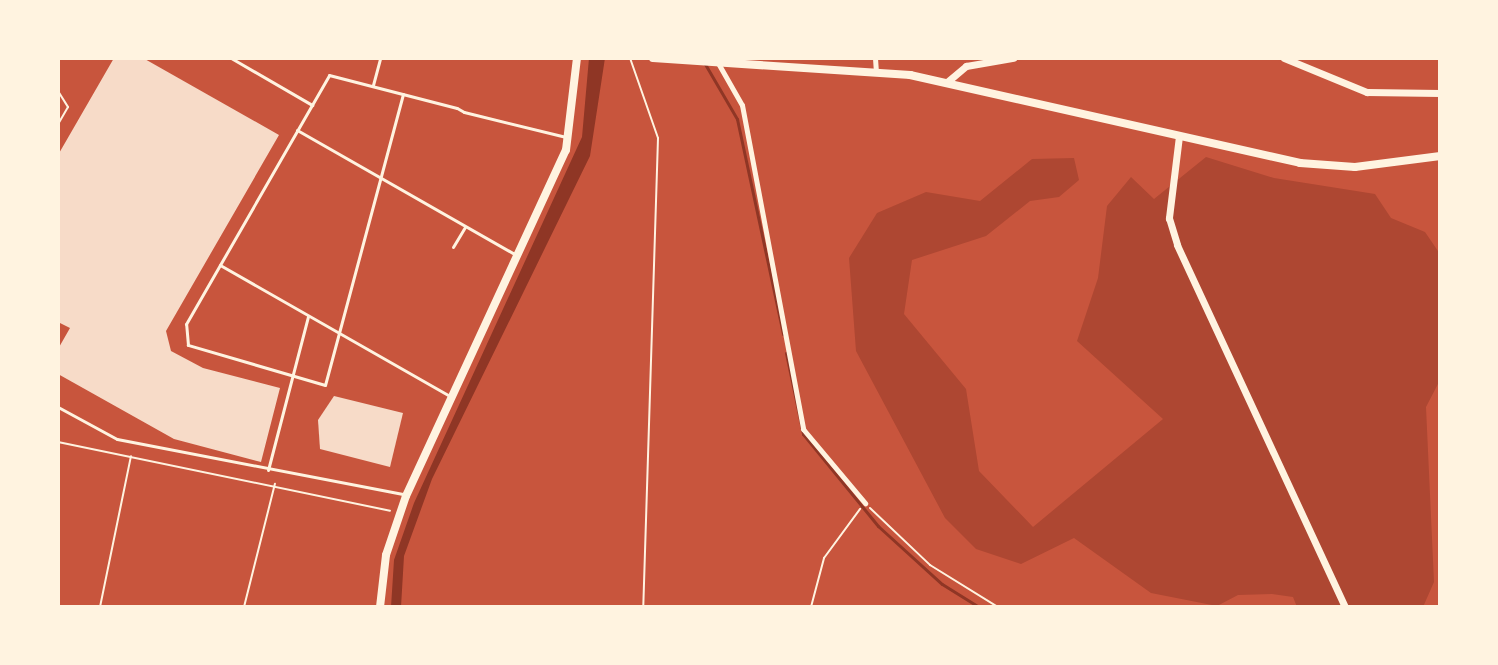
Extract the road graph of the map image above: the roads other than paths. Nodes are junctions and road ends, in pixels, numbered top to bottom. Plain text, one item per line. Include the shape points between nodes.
1 (231, 58) edge
2 (380, 58) edge
3 (577, 58) edge
4 (653, 58) edge
5 (875, 58) edge
6 (1013, 58) edge
7 (1284, 58) edge
8 (718, 62) junction
9 (876, 72) junction
10 (947, 82) junction
11 (372, 86) junction
12 (1440, 93) edge
13 (403, 94) junction
14 (312, 105) junction
15 (297, 130) junction
16 (1179, 136) junction
17 (569, 138) junction
18 (1440, 156) edge
19 (380, 178) junction
20 (465, 227) junction
21 (453, 247) dead end
22 (518, 256) junction
23 (220, 265) junction
24 (308, 316) junction
25 (338, 333) junction
26 (292, 379) junction
27 (453, 397) junction
28 (58, 407) edge
29 (268, 470) junction
30 (406, 496) junction
31 (865, 503) road end
32 (380, 607) edge
33 (1345, 607) edge

1 - 14 lane
2 - 11 lane
3 - 17 main road
4 - 8 main road
5 - 9 street
6 - 10 street via 966,66
7 - 12 street via 1367,92
8 - 9 main road
8 - 31 street via 742,105 803,429
9 - 10 main road
10 - 16 main road
11 - 13 lane
11 - 14 lane via 329,75
13 - 17 lane
13 - 19 lane
14 - 15 lane
15 - 19 lane
15 - 23 lane
16 - 18 main road via 1327,166
16 - 33 street via 1169,218 1177,245
17 - 22 main road
19 - 20 lane
19 - 25 lane
20 - 21 lane
20 - 22 lane
22 - 27 main road
23 - 24 lane
23 - 26 lane via 184,329 188,345
24 - 25 lane
24 - 26 lane
25 - 26 lane via 325,385
25 - 27 lane
26 - 29 lane
27 - 30 main road
28 - 29 lane via 117,439
29 - 30 lane via 390,487
30 - 32 main road

